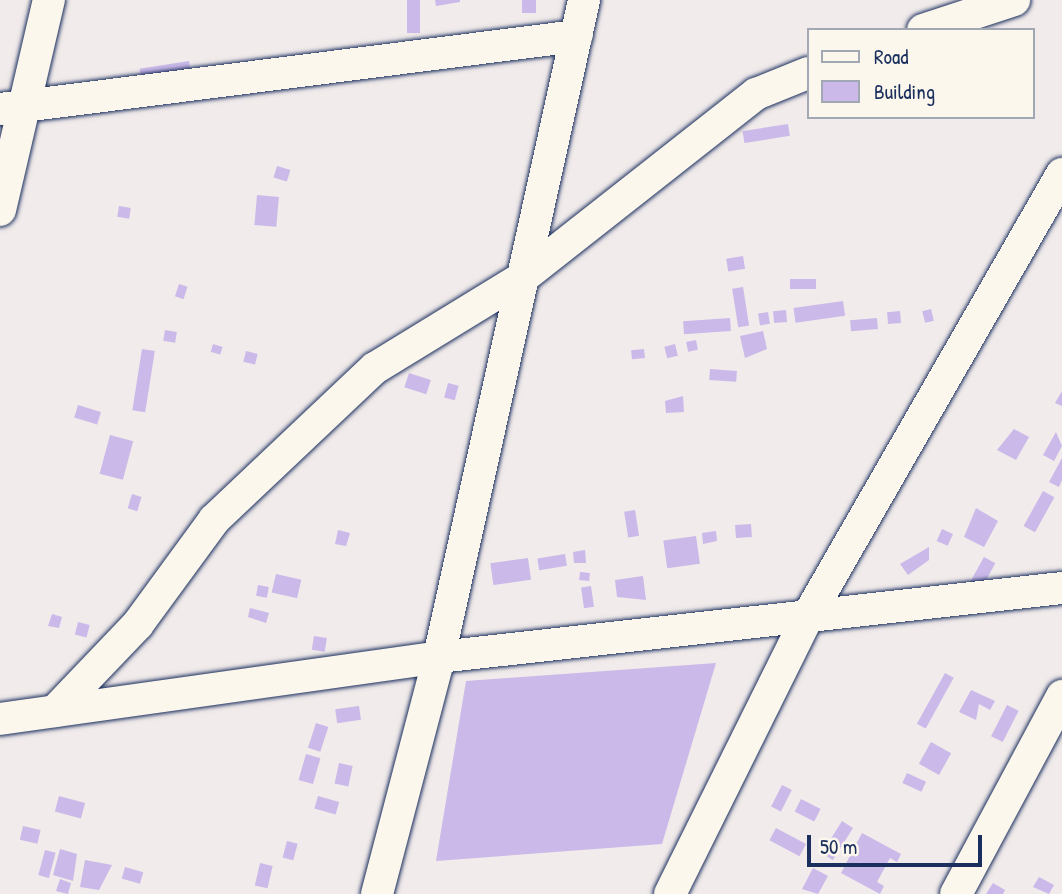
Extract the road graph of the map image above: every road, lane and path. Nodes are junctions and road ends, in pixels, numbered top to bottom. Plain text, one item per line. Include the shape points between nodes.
1 (49, 0) edge
2 (584, 0) edge
3 (1014, 0) edge
4 (929, 28) edge
5 (576, 36) junction
6 (806, 74) edge
7 (12, 109) edge
8 (1062, 174) edge
9 (0, 209) edge
10 (522, 278) junction
11 (1062, 588) edge
12 (808, 616) junction
13 (439, 657) junction
14 (1062, 696) edge
15 (55, 711) junction
16 (0, 719) edge
17 (377, 894) edge
18 (670, 894) edge
19 (956, 894) edge

1 - 7 street
2 - 5 street
3 - 4 street
5 - 7 street
5 - 10 street
6 - 10 street via 756,94
7 - 9 street
8 - 12 street
10 - 13 street
10 - 15 street via 375,368 215,520 138,624
11 - 12 street
12 - 13 street
12 - 18 street
13 - 15 street
13 - 17 street
14 - 19 street
15 - 16 street

